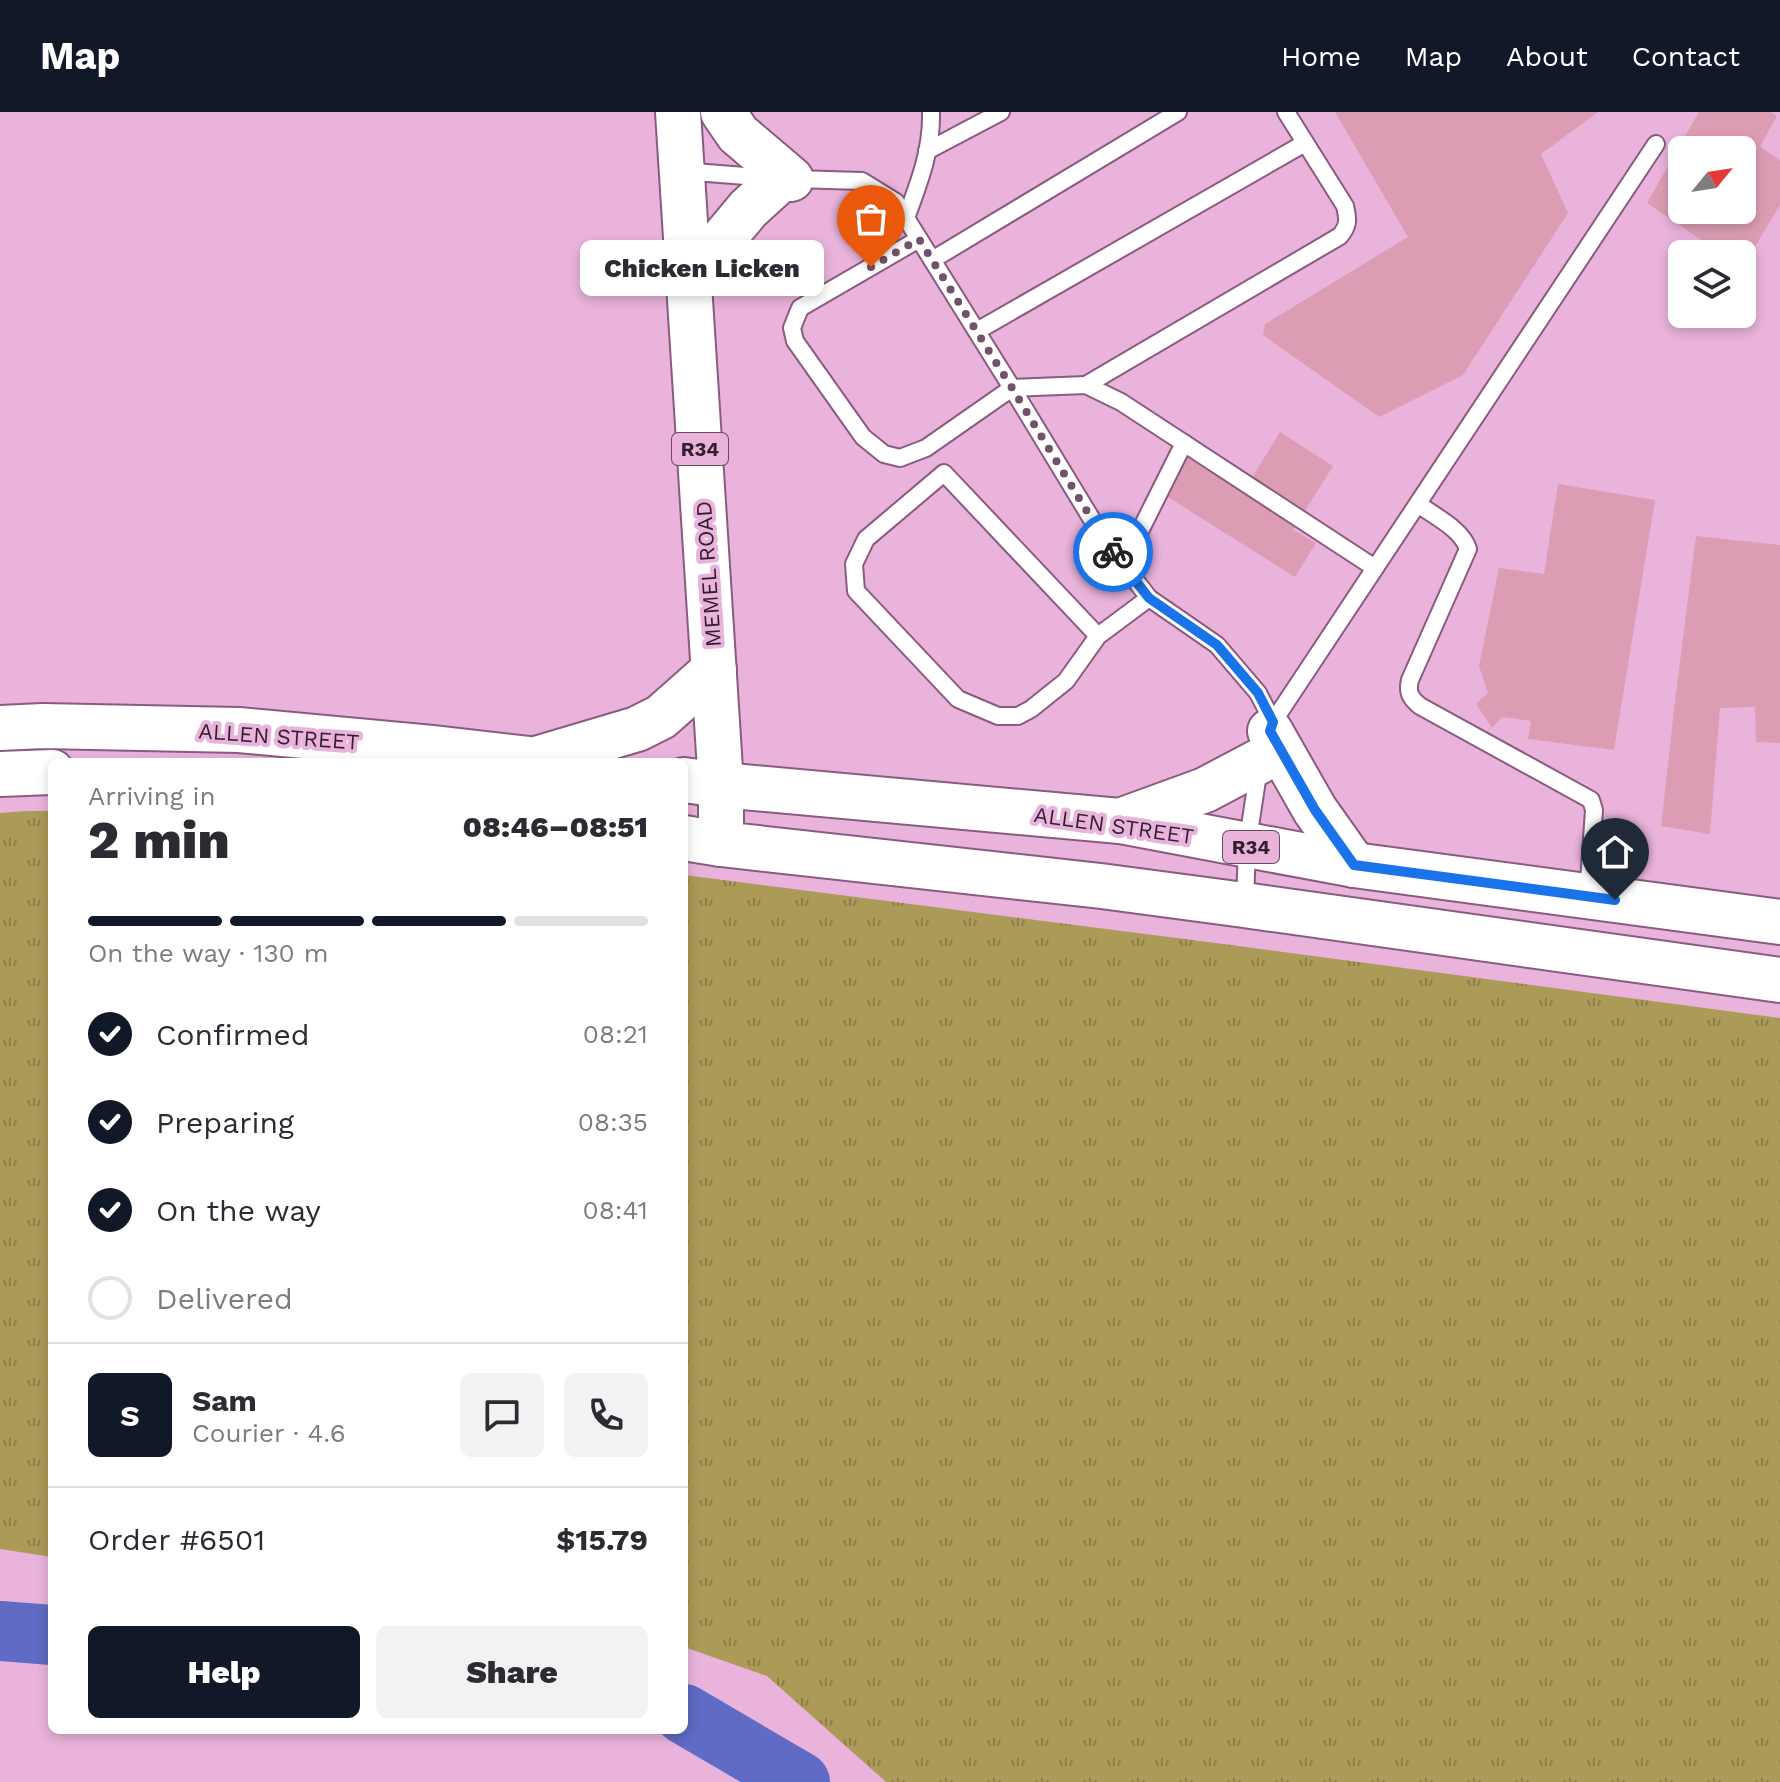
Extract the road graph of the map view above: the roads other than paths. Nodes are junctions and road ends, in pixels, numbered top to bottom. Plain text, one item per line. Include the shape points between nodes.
1 (678, 112) edge
2 (723, 112) edge
3 (931, 112) edge
4 (1001, 112) edge
5 (1178, 112) edge
6 (1286, 112) edge
7 (1305, 143) junction
8 (1656, 144) dead end
9 (927, 151) junction
10 (682, 171) junction
11 (786, 179) junction
12 (906, 218) junction
13 (919, 239) junction
14 (932, 260) junction
15 (690, 282) junction
16 (977, 331) junction
17 (1086, 385) junction
18 (1012, 388) junction
19 (1184, 443) junction
20 (926, 448) junction
21 (944, 473) junction
22 (1418, 504) junction
23 (1123, 565) junction
24 (1375, 568) junction
25 (1149, 598) junction
26 (1098, 636) junction
27 (714, 670) junction
28 (0, 728) edge
29 (1268, 738) junction
30 (516, 758) edge
31 (555, 758) edge
32 (48, 772) edge
33 (0, 774) edge
34 (702, 783) edge
35 (1120, 821) junction
36 (702, 841) edge
37 (1247, 846) junction
38 (1354, 865) junction
39 (1588, 896) junction
40 (1244, 905) junction
41 (1765, 920) edge
42 (1761, 978) edge

1 - 10 main road, MEMEL ROAD / R34
2 - 11 main road via 738,134
3 - 9 lane
4 - 9 lane
5 - 14 lane
6 - 7 lane
7 - 16 lane
7 - 17 lane via 1345,206 1348,222 1340,236
8 - 22 lane
9 - 12 lane
10 - 11 lane
10 - 15 main road, MEMEL ROAD / R34
11 - 12 lane via 862,181 896,202
11 - 15 main road via 748,209
12 - 13 lane
13 - 14 lane
13 - 20 lane via 800,308 792,328 795,341 863,437 884,454 900,458
14 - 16 lane
15 - 27 main road, MEMEL ROAD / R34
16 - 18 lane
17 - 18 lane
17 - 19 lane
18 - 20 lane
18 - 23 lane
19 - 23 lane
19 - 24 lane
20 - 21 lane
21 - 26 lane
21 - 26 lane via 866,539 854,564 856,591 958,699 998,716 1018,716 1066,681
22 - 24 lane
22 - 39 lane via 1460,535 1468,549 1410,680 1411,699 1591,800
23 - 25 lane
24 - 29 lane
25 - 26 lane
25 - 29 lane via 1217,645 1258,693
27 - 31 main road via 661,717
27 - 34 main road, MEMEL ROAD / R34
28 - 30 main road, ALLEN STREET via 239,730
29 - 35 main road via 1205,790
29 - 37 lane
29 - 38 main road
32 - 33 main road
34 - 35 main road, ALLEN STREET / R34
34 - 36 main road, MEMEL ROAD / R34
35 - 37 main road, ALLEN STREET / R34
36 - 40 main road, R34
37 - 38 main road, ALLEN STREET / R34
37 - 40 lane
38 - 39 main road, ALLEN STREET / R34
39 - 41 main road, ALLEN STREET / R34
40 - 42 main road, R34
41 - 42 main road

